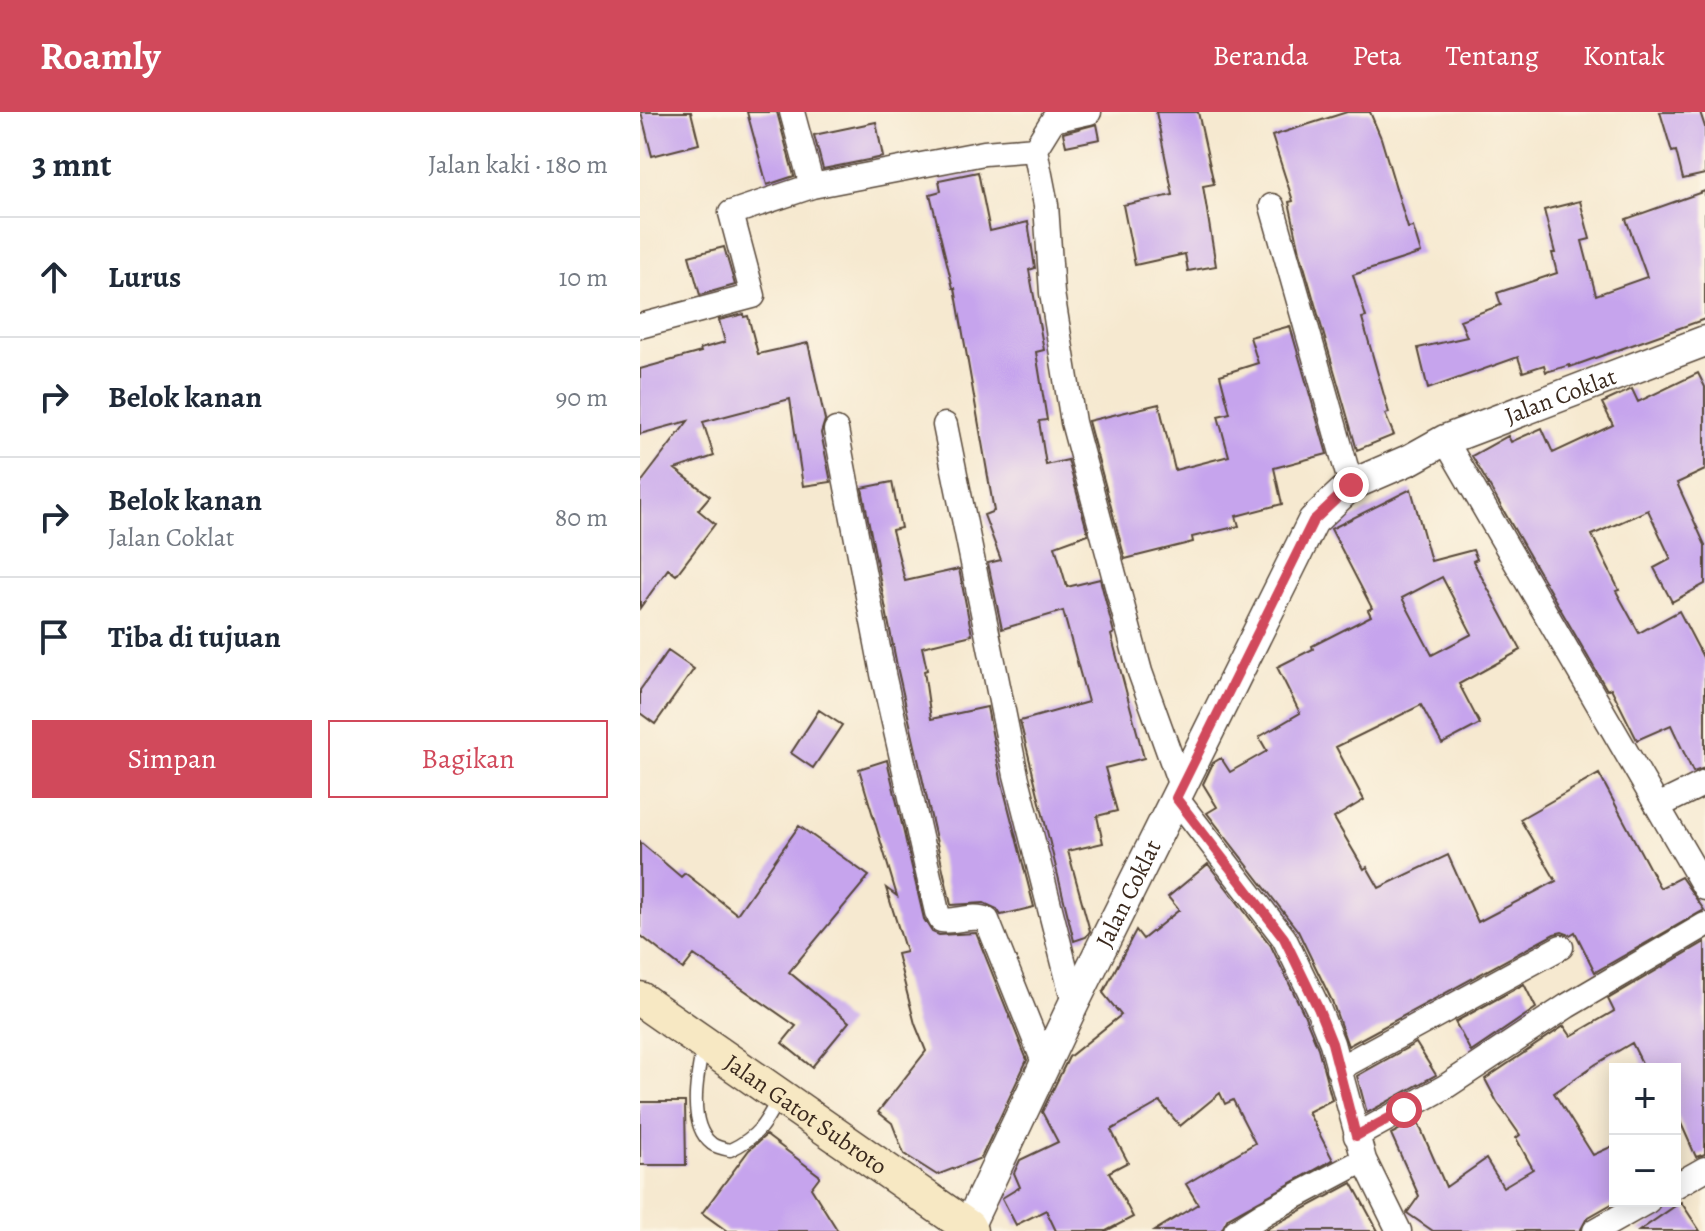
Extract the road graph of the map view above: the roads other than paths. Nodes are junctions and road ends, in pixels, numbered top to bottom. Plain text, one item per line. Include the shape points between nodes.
1 (792, 112) edge
2 (1089, 112) edge
3 (1035, 149) junction
4 (812, 186) junction
5 (1272, 206) dead end
6 (640, 326) edge
7 (1705, 341) edge
8 (945, 425) dead end
9 (836, 430) dead end
10 (1445, 440) junction
11 (1351, 485) junction
12 (1705, 783) edge
13 (1178, 792) junction
14 (1658, 806) junction
15 (1705, 888) edge
16 (1705, 925) edge
17 (1561, 947) dead end
18 (640, 999) edge
19 (1074, 1003) junction
20 (703, 1043) junction
21 (1046, 1067) junction
22 (1338, 1069) junction
23 (781, 1095) junction
24 (1356, 1136) junction
25 (1364, 1160) junction
26 (1705, 1169) edge
27 (1681, 1183) edge
28 (1637, 1207) edge
29 (969, 1229) edge
30 (1236, 1231) edge
31 (1399, 1231) edge
32 (1595, 1231) edge

1 - 4 street
2 - 3 street via 1053,120
3 - 4 street via 984,153
3 - 13 street via 1073,422
4 - 6 street via 731,213 753,296
5 - 11 street
7 - 10 street, Jalan Coklat
8 - 19 street via 1016,775
9 - 21 street via 883,674 937,912 941,920 982,917 991,926
10 - 11 street, Jalan Coklat
10 - 14 street
11 - 13 street, Jalan Coklat via 1313,521
12 - 14 street
13 - 19 street, Jalan Coklat
13 - 22 street via 1284,938 1318,1008
14 - 15 street
16 - 24 street via 1567,1006 1445,1087
17 - 22 street
18 - 20 main road, Jalan Gatot Subroto
19 - 21 street, Jalan Coklat
20 - 23 main road, Jalan Gatot Subroto
20 - 23 lane via 695,1092 698,1122 711,1144 730,1150 751,1141
21 - 29 street, Jalan Coklat
22 - 24 street
23 - 29 main road, Jalan Gatot Subroto
24 - 25 street
25 - 30 street
25 - 31 street
26 - 27 street
28 - 32 street

